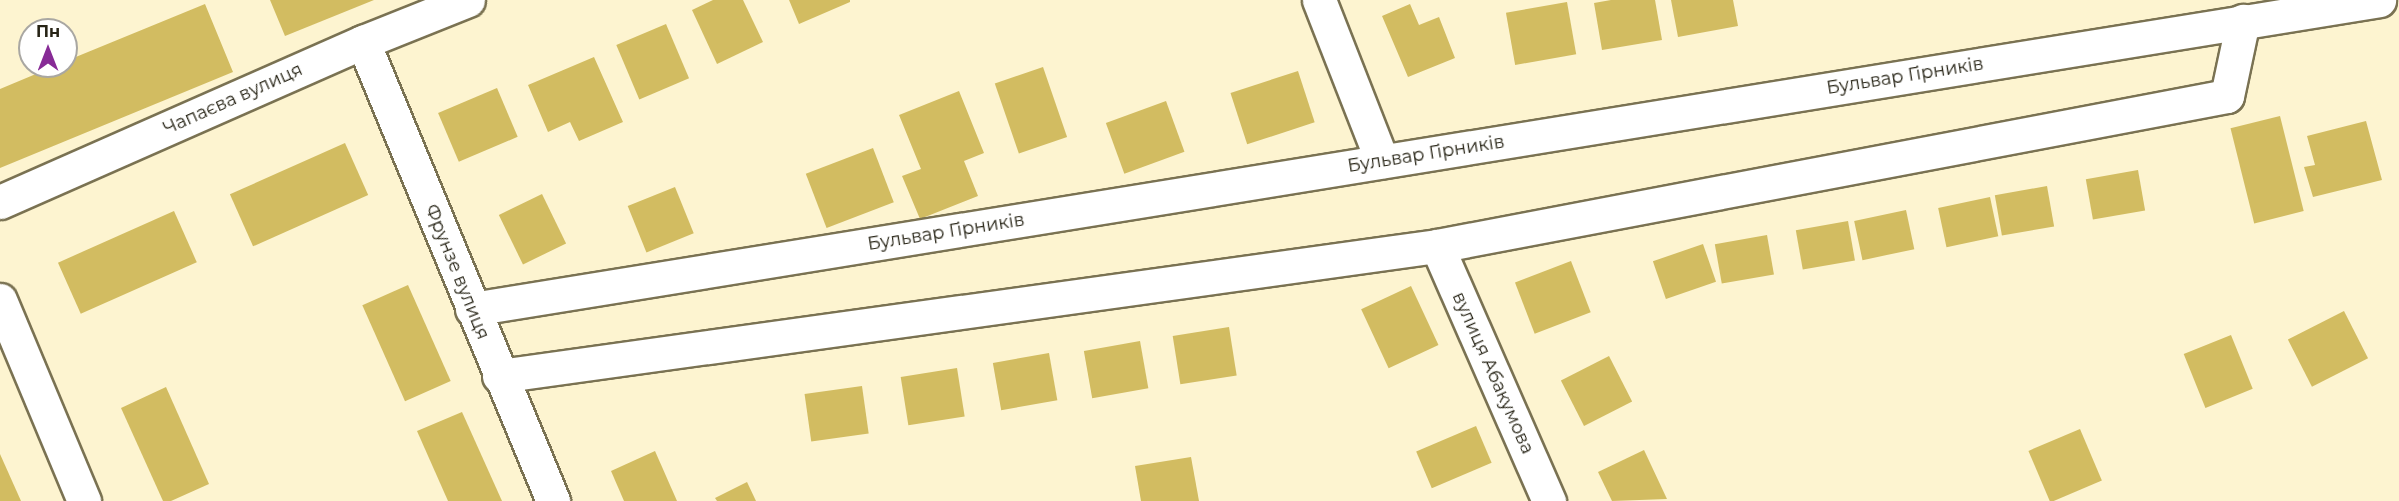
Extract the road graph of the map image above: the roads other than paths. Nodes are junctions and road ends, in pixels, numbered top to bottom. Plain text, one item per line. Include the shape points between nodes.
1 (468, 0) edge
2 (1319, 0) edge
3 (2379, 0) edge
4 (2243, 21) junction
5 (363, 42) junction
6 (1382, 161) junction
7 (0, 202) edge
8 (1437, 246) junction
9 (0, 300) edge
10 (472, 309) junction
11 (499, 376) junction
12 (84, 501) edge
13 (553, 501) edge
14 (1549, 501) edge

1 - 5 street, Чапаєва вулиця
2 - 6 street
3 - 4 street, Бульвар Гірників
4 - 6 street, Бульвар Гірників
4 - 8 street via 2227,96
5 - 7 street, Чапаєва вулиця
5 - 10 street, Фрунзе вулиця
6 - 10 street, Бульвар Гірників
8 - 11 street
8 - 14 street, вулиця Абакумова
9 - 12 street
10 - 11 street, Фрунзе вулиця
11 - 13 street, Фрунзе вулиця

